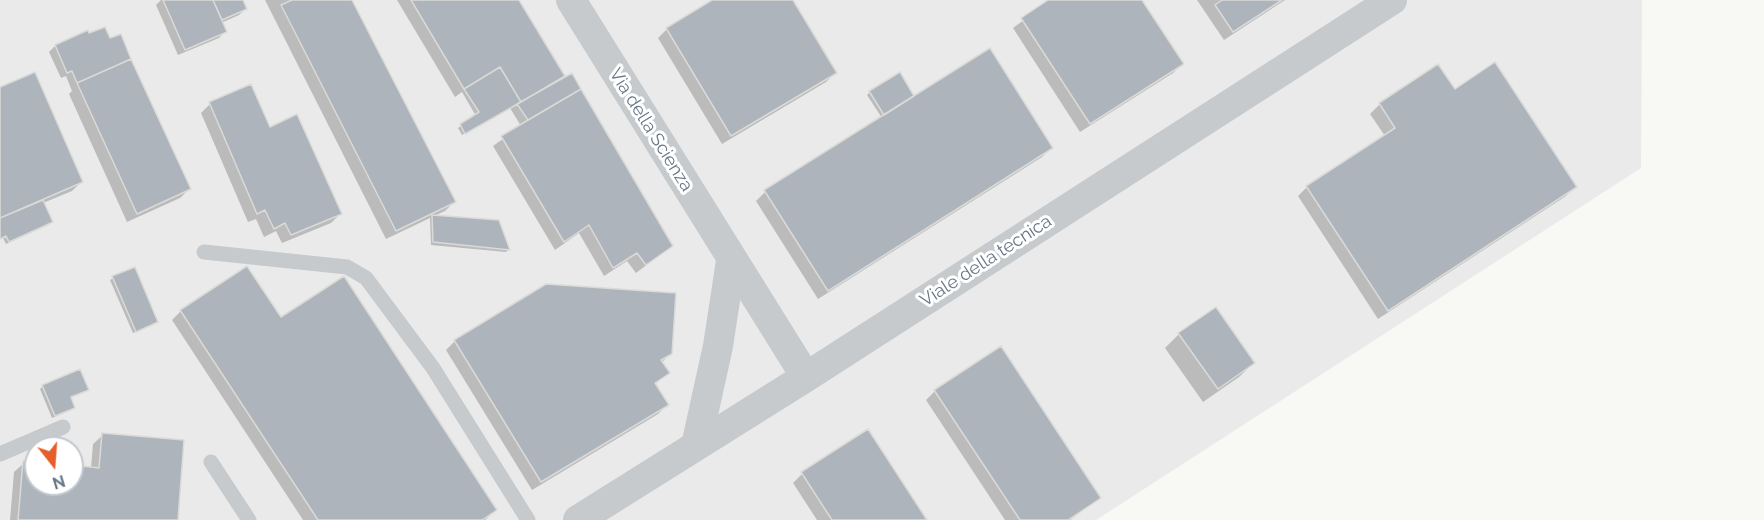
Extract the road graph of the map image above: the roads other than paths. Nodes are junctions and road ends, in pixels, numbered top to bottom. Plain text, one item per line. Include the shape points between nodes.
1 (571, 0) edge
2 (1392, 0) edge
3 (204, 252) dead end
4 (731, 261) junction
5 (806, 377) junction
6 (63, 427) dead end
7 (696, 446) junction
8 (0, 454) edge
9 (211, 462) dead end
10 (249, 520) edge
11 (528, 520) edge
12 (578, 520) edge

1 - 4 street, Via della Scienza
2 - 5 street, Viale della tecnica
3 - 11 lane via 347,267 366,278 433,368
4 - 5 street, Via della Scienza
4 - 7 street via 718,346
5 - 7 street, Viale della tecnica
6 - 8 lane
7 - 12 street, Viale della tecnica
9 - 10 lane

